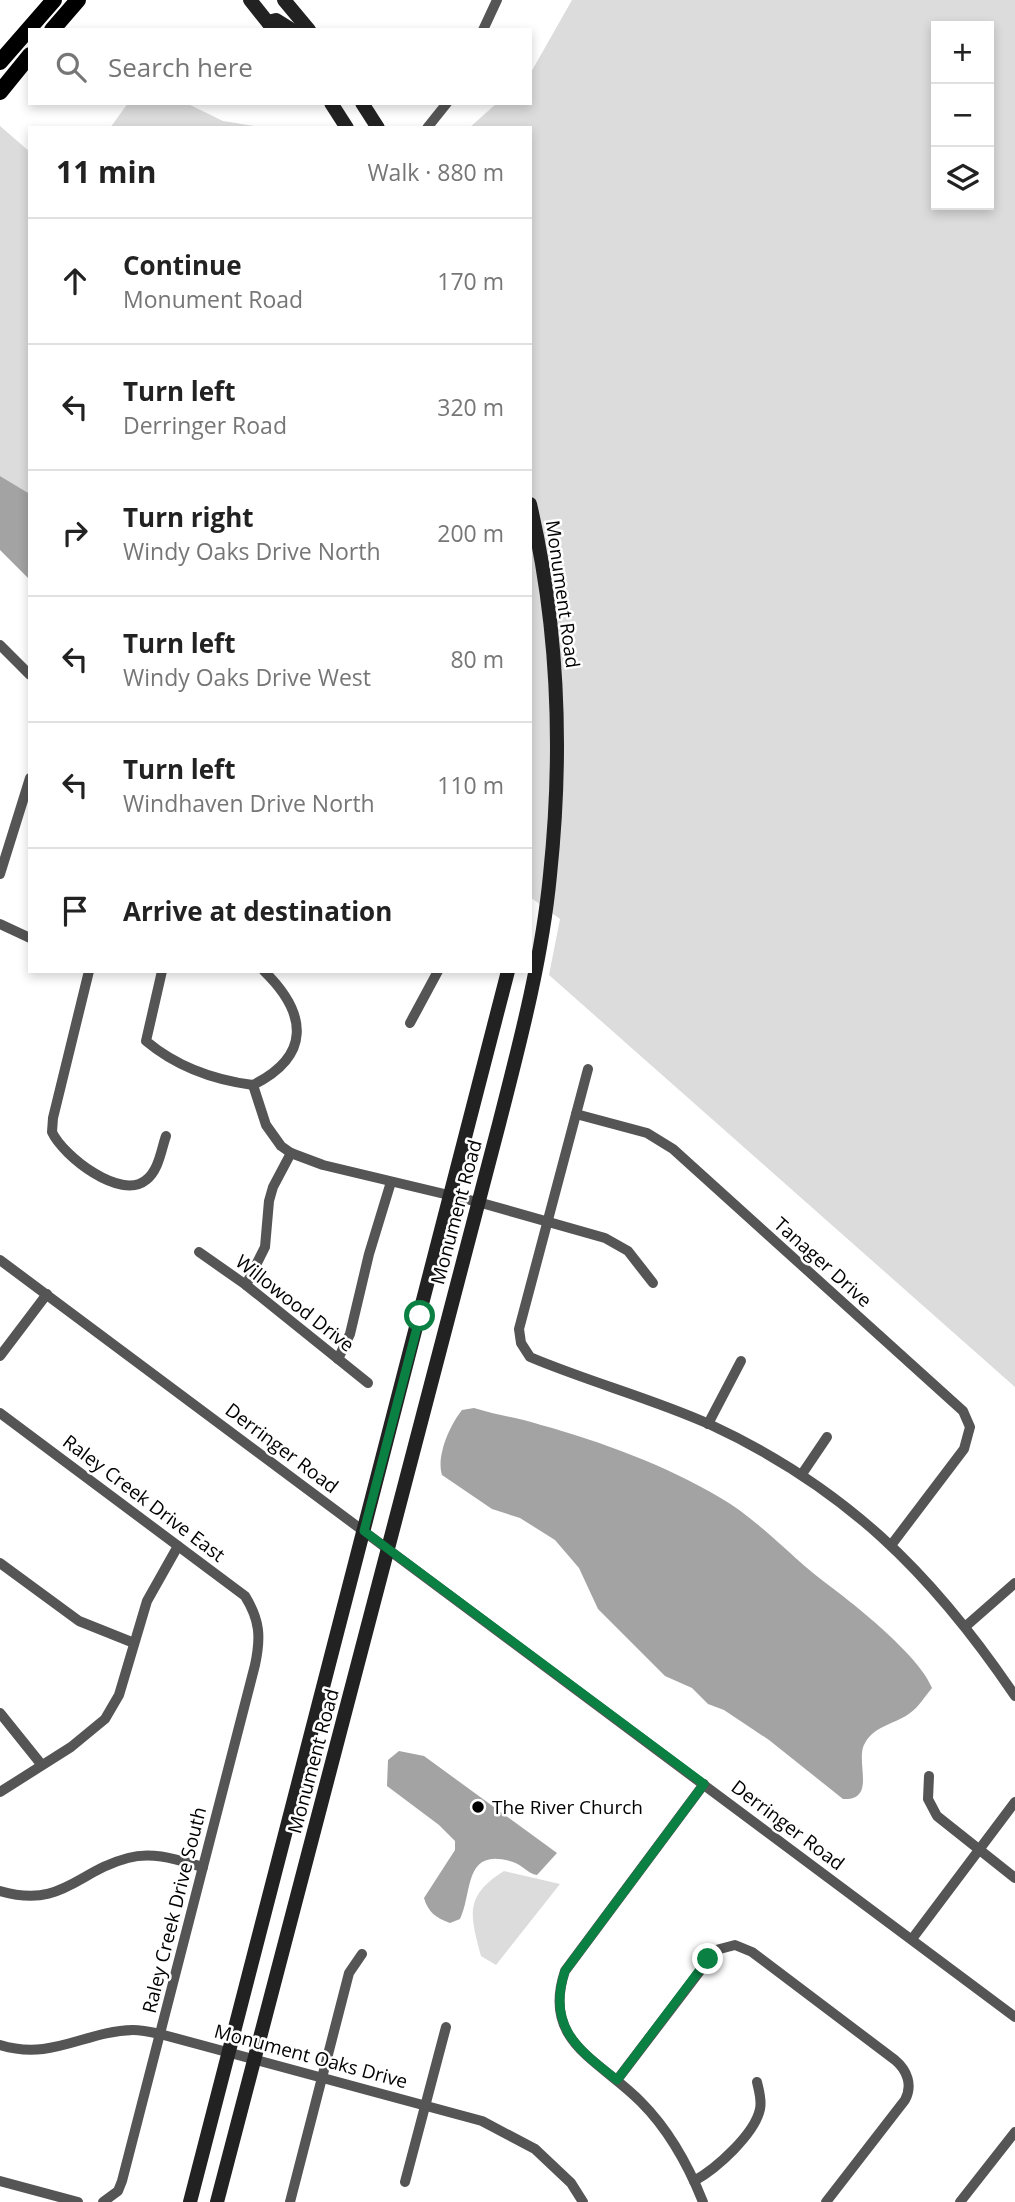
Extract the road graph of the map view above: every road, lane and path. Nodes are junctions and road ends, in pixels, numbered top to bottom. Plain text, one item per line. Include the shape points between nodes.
1 (54, 0) edge
2 (78, 0) edge
3 (250, 0) edge
4 (284, 0) edge
5 (497, 0) edge
6 (271, 26) edge
7 (30, 28) edge
8 (54, 28) edge
9 (289, 28) edge
10 (307, 28) edge
11 (484, 28) edge
12 (28, 30) edge
13 (13, 47) junction
14 (28, 57) edge
15 (0, 62) edge
16 (0, 72) edge
17 (0, 92) edge
18 (332, 105) edge
19 (363, 105) edge
20 (445, 105) edge
21 (346, 126) edge
22 (377, 126) edge
23 (429, 126) edge
24 (532, 515) edge
25 (0, 645) edge
26 (28, 673) edge
27 (28, 784) edge
28 (0, 874) edge
29 (0, 924) edge
30 (28, 936) edge
31 (533, 966) edge
32 (89, 973) edge
33 (162, 973) edge
34 (266, 973) edge
35 (437, 973) edge
36 (508, 973) edge
37 (410, 1023) dead end
38 (589, 1069) dead end
39 (253, 1085) junction
40 (576, 1114) junction
41 (166, 1136) dead end
42 (291, 1153) junction
43 (391, 1182) junction
44 (452, 1196) junction
45 (478, 1202) junction
46 (547, 1223) junction
47 (200, 1252) dead end
48 (0, 1260) edge
49 (653, 1283) dead end
50 (246, 1284) junction
51 (47, 1294) junction
52 (0, 1356) edge
53 (338, 1359) junction
54 (741, 1361) dead end
55 (368, 1383) dead end
56 (0, 1413) edge
57 (708, 1424) junction
58 (827, 1437) dead end
59 (802, 1474) junction
60 (364, 1531) junction
61 (891, 1545) junction
62 (178, 1546) junction
63 (388, 1549) junction
64 (0, 1563) edge
65 (1015, 1583) edge
66 (258, 1619) joint
67 (966, 1626) junction
68 (134, 1643) junction
69 (1015, 1696) edge
70 (0, 1713) edge
71 (41, 1765) junction
72 (929, 1776) dead end
73 (704, 1784) junction
74 (0, 1792) edge
75 (1015, 1802) edge
76 (979, 1851) junction
77 (203, 1867) junction
78 (1015, 1878) edge
79 (0, 1891) edge
80 (912, 1939) junction
81 (362, 1954) dead end
82 (1015, 2017) edge
83 (446, 2027) dead end
84 (160, 2034) junction
85 (0, 2045) edge
86 (228, 2052) junction
87 (255, 2059) junction
88 (323, 2077) junction
89 (617, 2080) junction
90 (757, 2082) dead end
91 (425, 2104) junction
92 (1015, 2132) edge
93 (0, 2181) edge
94 (694, 2181) junction
95 (405, 2182) dead end
96 (78, 2202) edge
97 (103, 2202) edge
98 (190, 2202) edge
99 (217, 2202) edge
100 (290, 2202) edge
101 (583, 2202) edge
102 (703, 2202) edge
103 (825, 2202) edge
104 (960, 2202) edge

1 - 7 main road
2 - 8 main road
3 - 6 main road
4 - 10 main road
5 - 11 street
6 - 9 main road via 276,20
12 - 13 main road
13 - 15 main road
13 - 16 main road
14 - 17 main road
18 - 21 main road
19 - 22 main road
20 - 23 street
24 - 31 main road, Monument Road via 546,594 556,709 552,854
25 - 26 street
27 - 28 street
29 - 30 street
31 - 45 main road, Monument Road via 526,1019
32 - 41 street via 52,1132 71,1155 106,1179 128,1186 139,1185 153,1174
33 - 39 street via 146,1041 197,1072
34 - 39 street via 284,994 296,1020 296,1041 279,1071
35 - 37 street
36 - 44 main road, Monument Road
38 - 40 street
39 - 42 street via 266,1125
40 - 46 street
40 - 61 street, Tanager Drive via 647,1133 673,1149 963,1411 970,1427 968,1441
42 - 43 street
42 - 50 street via 273,1187 265,1247
43 - 44 street
43 - 53 street via 350,1334
44 - 45 street
44 - 60 main road, Monument Road
45 - 46 street
45 - 63 main road, Monument Road
46 - 49 street via 617,1243 638,1261
46 - 57 street via 519,1329 530,1357
47 - 50 street, Willowood Drive
48 - 51 street, Derringer Road
50 - 53 street, Willowood Drive
51 - 52 street
51 - 60 street, Derringer Road
53 - 55 street, Willowood Drive
54 - 57 street
56 - 62 street, Raley Creek Drive East
57 - 59 street
58 - 59 street
59 - 61 street
60 - 63 street, Derringer Road
60 - 86 main road, Monument Road
61 - 67 street
62 - 66 street, Raley Creek Drive East via 245,1596
62 - 68 street via 147,1601
63 - 73 street, Derringer Road
63 - 87 main road, Monument Road
64 - 68 street via 79,1621
65 - 67 street
66 - 77 street, Raley Creek Drive South via 260,1643
67 - 69 street
68 - 71 street via 119,1695 105,1718
70 - 71 street
71 - 74 street
72 - 76 street via 932,1810
73 - 80 street, Derringer Road
73 - 89 street via 565,1971 558,2000 562,2022 576,2045
75 - 76 street
76 - 78 street
76 - 80 street
77 - 79 street via 160,1856 131,1857 54,1893
77 - 84 street, Raley Creek Drive South
80 - 82 street, Derringer Road
81 - 88 street via 348,1973
83 - 91 street
84 - 85 street, Monument Oaks Drive via 133,2030 33,2051
84 - 86 street, Monument Oaks Drive
84 - 97 street, Raley Creek Drive South via 122,2181 118,2191
86 - 87 street, Monument Oaks Drive
86 - 98 main road, Monument Road
87 - 88 street, Monument Oaks Drive
87 - 99 main road, Monument Road
88 - 91 street, Monument Oaks Drive
88 - 100 street
89 - 94 street via 643,2104
89 - 103 street via 716,1950 740,1946 752,1952 906,2073 905,2100
90 - 94 street via 761,2097 758,2116 719,2165
91 - 95 street
91 - 101 street, Monument Oaks Drive via 482,2121 535,2149 571,2183
92 - 104 street
93 - 96 street
94 - 102 street

